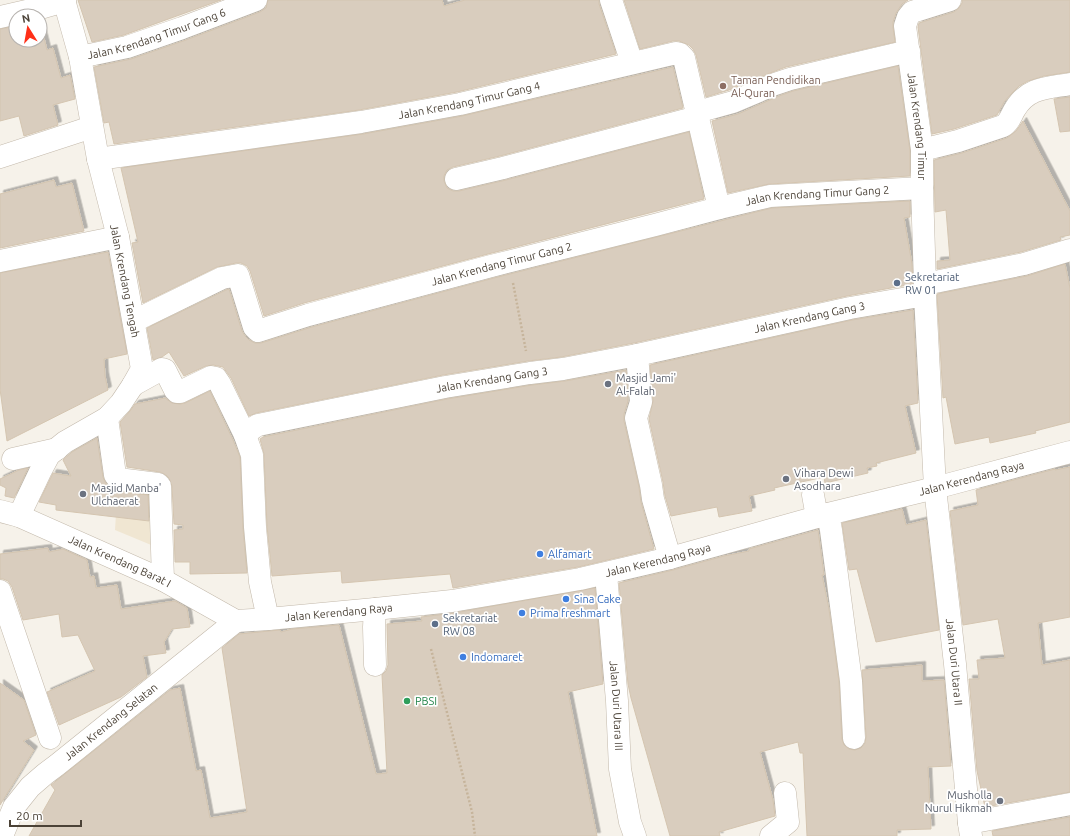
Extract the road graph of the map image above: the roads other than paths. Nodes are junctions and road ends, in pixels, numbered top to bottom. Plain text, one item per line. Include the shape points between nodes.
1 (64, 0) edge
2 (256, 0) edge
3 (611, 0) edge
4 (950, 0) edge
5 (0, 18) edge
6 (909, 51) junction
7 (80, 57) junction
8 (632, 63) junction
9 (1070, 84) edge
10 (697, 114) junction
11 (92, 127) junction
12 (922, 150) junction
13 (0, 157) edge
14 (98, 159) junction
15 (456, 178) dead end
16 (922, 188) junction
17 (719, 208) junction
18 (118, 237) junction
19 (1070, 250) edge
20 (0, 261) edge
21 (925, 289) junction
22 (134, 321) junction
23 (637, 355) junction
24 (133, 385) junction
25 (107, 418) junction
26 (245, 435) junction
27 (56, 449) junction
28 (1070, 452) edge
29 (13, 459) dead end
30 (935, 488) junction
31 (813, 495) dead end
32 (10, 514) edge
33 (822, 516) junction
34 (670, 558) junction
35 (606, 574) junction
36 (163, 580) junction
37 (0, 591) edge
38 (375, 609) junction
39 (268, 619) junction
40 (236, 621) junction
41 (375, 665) dead end
42 (50, 738) dead end
43 (854, 738) dead end
44 (785, 793) dead end
45 (1070, 804) edge
46 (970, 830) edge
47 (2, 832) edge
48 (635, 836) edge
49 (771, 836) edge

1 - 5 street
1 - 7 street, Jalan Krendang Tengah
2 - 7 street, Jalan Krendang Timur Gang 6 via 127,47
3 - 8 street
4 - 6 street, Jalan Krendang Timur via 912,12 905,26
6 - 10 street via 790,79
6 - 12 street, Jalan Krendang Timur
7 - 11 street, Jalan Krendang Tengah
8 - 10 street, Jalan Krendang Timur Gang 4 via 680,54 684,58
8 - 14 street, Jalan Krendang Timur Gang 4 via 453,105 361,122
9 - 12 street via 1032,91 1022,99 1007,124 1003,126
10 - 15 street via 503,168
10 - 17 street, Jalan Krendang Timur Gang 4
11 - 13 street
11 - 14 street, Jalan Krendang Tengah
12 - 16 street, Jalan Krendang Timur
14 - 18 street, Jalan Krendang Tengah
16 - 17 street, Jalan Krendang Timur Gang 2 via 770,196
16 - 21 street, Jalan Krendang Timur
17 - 22 street, Jalan Krendang Timur Gang 2 via 308,315 258,331 254,327 238,275 222,278
18 - 20 street
18 - 22 street, Jalan Krendang Tengah
19 - 21 street, Jalan Krendang Gang 3 via 1041,260
21 - 23 street, Jalan Krendang Gang 3
21 - 30 street, Jalan Krendang Timur
22 - 24 street, Jalan Krendang Tengah via 142,369
23 - 26 street, Jalan Krendang Gang 3 via 445,387 258,425
23 - 34 street via 641,402 636,418 653,499
24 - 25 street, Jalan Krendang Tengah
24 - 26 street via 162,369 177,392 212,377 216,378
25 - 27 street, Jalan Krendang Tengah
25 - 36 street via 116,478 160,486
26 - 39 street via 252,455 260,582
27 - 29 street
27 - 32 street, Jalan Krendang Tengah via 49,455
28 - 30 street, Jalan Kerendang Raya
30 - 33 street, Jalan Kerendang Raya
30 - 46 street, Jalan Duri Utara II
31 - 33 street
32 - 36 street, Jalan Krendang Barat I
33 - 34 street, Jalan Kerendang Raya
33 - 43 street via 831,530 851,681
34 - 35 street, Jalan Kerendang Raya
35 - 38 street, Jalan Kerendang Raya via 452,601
35 - 48 street, Jalan Duri Utara III via 620,769
36 - 40 street, Jalan Krendang Barat I
37 - 42 street
38 - 39 street, Jalan Kerendang Raya
38 - 41 street
39 - 40 street, Jalan Kerendang Raya
40 - 47 street, Jalan Krendang Selatan via 45,774 14,807
44 - 49 street via 788,822
45 - 46 street

